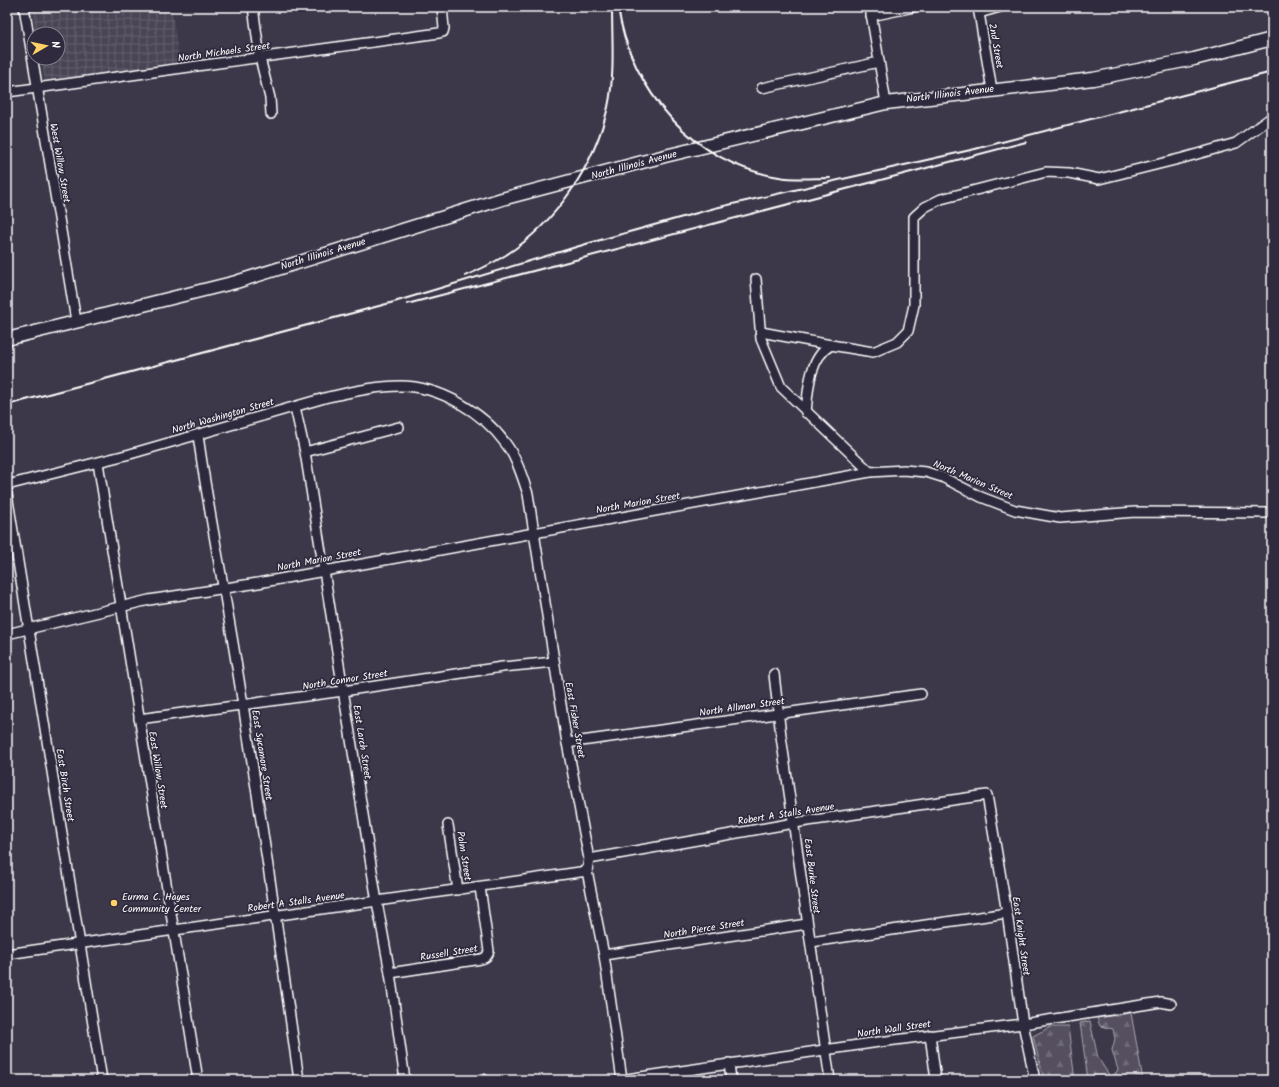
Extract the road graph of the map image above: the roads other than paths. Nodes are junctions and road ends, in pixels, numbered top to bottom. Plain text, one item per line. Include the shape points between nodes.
1 (24, 7) edge
2 (253, 7) edge
3 (442, 7) edge
4 (914, 7) edge
5 (1000, 7) edge
6 (978, 10) edge
7 (870, 11) edge
8 (1272, 39) edge
9 (260, 58) junction
10 (879, 62) junction
11 (762, 88) dead end
12 (37, 89) junction
13 (992, 90) junction
14 (7, 92) edge
15 (886, 103) junction
16 (272, 114) dead end
17 (1272, 117) edge
18 (756, 279) dead end
19 (76, 321) junction
20 (761, 332) junction
21 (7, 339) edge
22 (830, 345) junction
23 (445, 397) joint
24 (295, 407) junction
25 (806, 413) junction
26 (399, 427) dead end
27 (198, 435) junction
28 (305, 452) junction
29 (98, 463) junction
30 (870, 472) junction
31 (7, 485) edge
32 (7, 494) edge
33 (1272, 513) edge
34 (534, 533) junction
35 (323, 570) junction
36 (224, 589) junction
37 (120, 606) junction
38 (28, 628) junction
39 (7, 634) edge
40 (554, 662) junction
41 (774, 674) dead end
42 (343, 692) junction
43 (921, 694) dead end
44 (243, 706) junction
45 (778, 713) junction
46 (139, 719) junction
47 (567, 743) junction
48 (987, 795) joint
49 (794, 823) junction
50 (448, 825) dead end
51 (589, 859) junction
52 (587, 871) junction
53 (480, 887) junction
54 (458, 890) junction
55 (376, 902) junction
56 (1007, 913) junction
57 (276, 916) junction
58 (807, 924) junction
59 (173, 929) junction
60 (811, 942) junction
61 (79, 943) junction
62 (7, 954) edge
63 (604, 955) junction
64 (390, 973) junction
65 (1171, 1004) dead end
66 (1023, 1024) junction
67 (930, 1035) junction
68 (825, 1050) junction
69 (729, 1063) junction
70 (102, 1080) edge
71 (198, 1080) edge
72 (299, 1080) edge
73 (405, 1080) edge
74 (621, 1080) edge
75 (731, 1080) edge
76 (830, 1080) edge
77 (936, 1080) edge
78 (1035, 1080) edge

1 - 12 street, West Willow Street
2 - 9 street
3 - 9 street, North Michaels Street via 443,32
4 - 7 street
5 - 6 street
6 - 13 street, 2nd Street
7 - 10 street
8 - 13 main road, North Illinois Avenue via 1120,74
9 - 12 street, North Michaels Street
9 - 16 street
10 - 11 street
10 - 15 street
12 - 14 street, North Michaels Street
12 - 19 street, West Willow Street
13 - 15 main road, North Illinois Avenue
15 - 19 main road, North Illinois Avenue via 665,156 502,199 236,282
17 - 22 street via 1236,143 1183,158 1098,179 1069,173 1046,172 941,199 925,207 914,217 914,304 908,331 896,342 874,352
18 - 20 street
19 - 21 main road, North Illinois Avenue
20 - 22 street
20 - 25 street via 761,339 781,387
22 - 25 street via 822,350 810,378
23 - 24 street, North Washington Street via 428,390 400,386 361,390
23 - 34 street, East Fisher Street via 473,411 507,444 520,468 528,494
24 - 27 street, North Washington Street
24 - 28 street, East Larch Street
25 - 30 street
26 - 28 street
27 - 29 street, North Washington Street
27 - 36 street, East Sycamore Street
28 - 35 street, East Larch Street
29 - 31 street, North Washington Street
29 - 37 street, East Willow Street
30 - 33 street, North Marion Street via 926,472 1015,510 1060,518 1135,512
30 - 34 street, North Marion Street
32 - 38 street, East Birch Street
34 - 35 street, North Marion Street
34 - 40 street, East Fisher Street
35 - 36 street, North Marion Street
35 - 42 street, East Larch Street
36 - 37 street, North Marion Street
36 - 44 street, East Sycamore Street
37 - 38 street, North Marion Street
37 - 46 street, East Willow Street
38 - 39 street, North Marion Street
38 - 61 street, East Birch Street
40 - 42 street, North Connor Street via 502,667
40 - 47 street, East Fisher Street
41 - 45 street, East Burke Street
42 - 44 street, North Connor Street
42 - 55 street, East Larch Street
43 - 45 street, North Allman Street
44 - 46 street, North Connor Street
44 - 57 street, East Sycamore Street
45 - 47 street, North Allman Street
45 - 49 street, East Burke Street
46 - 59 street, East Willow Street
47 - 51 street, East Fisher Street
48 - 49 street, Robert A Stalls Avenue
48 - 56 street, East Knight Street
49 - 51 street, Robert A Stalls Avenue
49 - 58 street, East Burke Street
50 - 54 street, Palm Street
51 - 52 street, East Fisher Street
52 - 53 street, Robert A Stalls Avenue
52 - 63 street, East Fisher Street
53 - 54 street, Robert A Stalls Avenue
53 - 64 street, Russell Street via 488,955 475,960
54 - 55 street, Robert A Stalls Avenue
55 - 57 street, Robert A Stalls Avenue
55 - 64 street, East Larch Street
56 - 60 street
56 - 66 street, East Knight Street
57 - 59 street, Robert A Stalls Avenue
57 - 72 street, East Sycamore Street
58 - 60 street, East Burke Street
58 - 63 street, North Pierce Street
59 - 61 street, Robert A Stalls Avenue
59 - 71 street, East Willow Street
60 - 68 street, East Burke Street
61 - 62 street, Robert A Stalls Avenue
61 - 70 street, East Birch Street
63 - 74 street, East Fisher Street
64 - 73 street, East Larch Street
65 - 66 street, North Wall Street via 1161,1002
66 - 67 street, North Wall Street
66 - 78 street, East Knight Street
67 - 68 street, North Wall Street
67 - 77 street
68 - 69 street, North Wall Street
68 - 76 street, East Burke Street
69 - 74 street, North Wall Street
69 - 75 street

